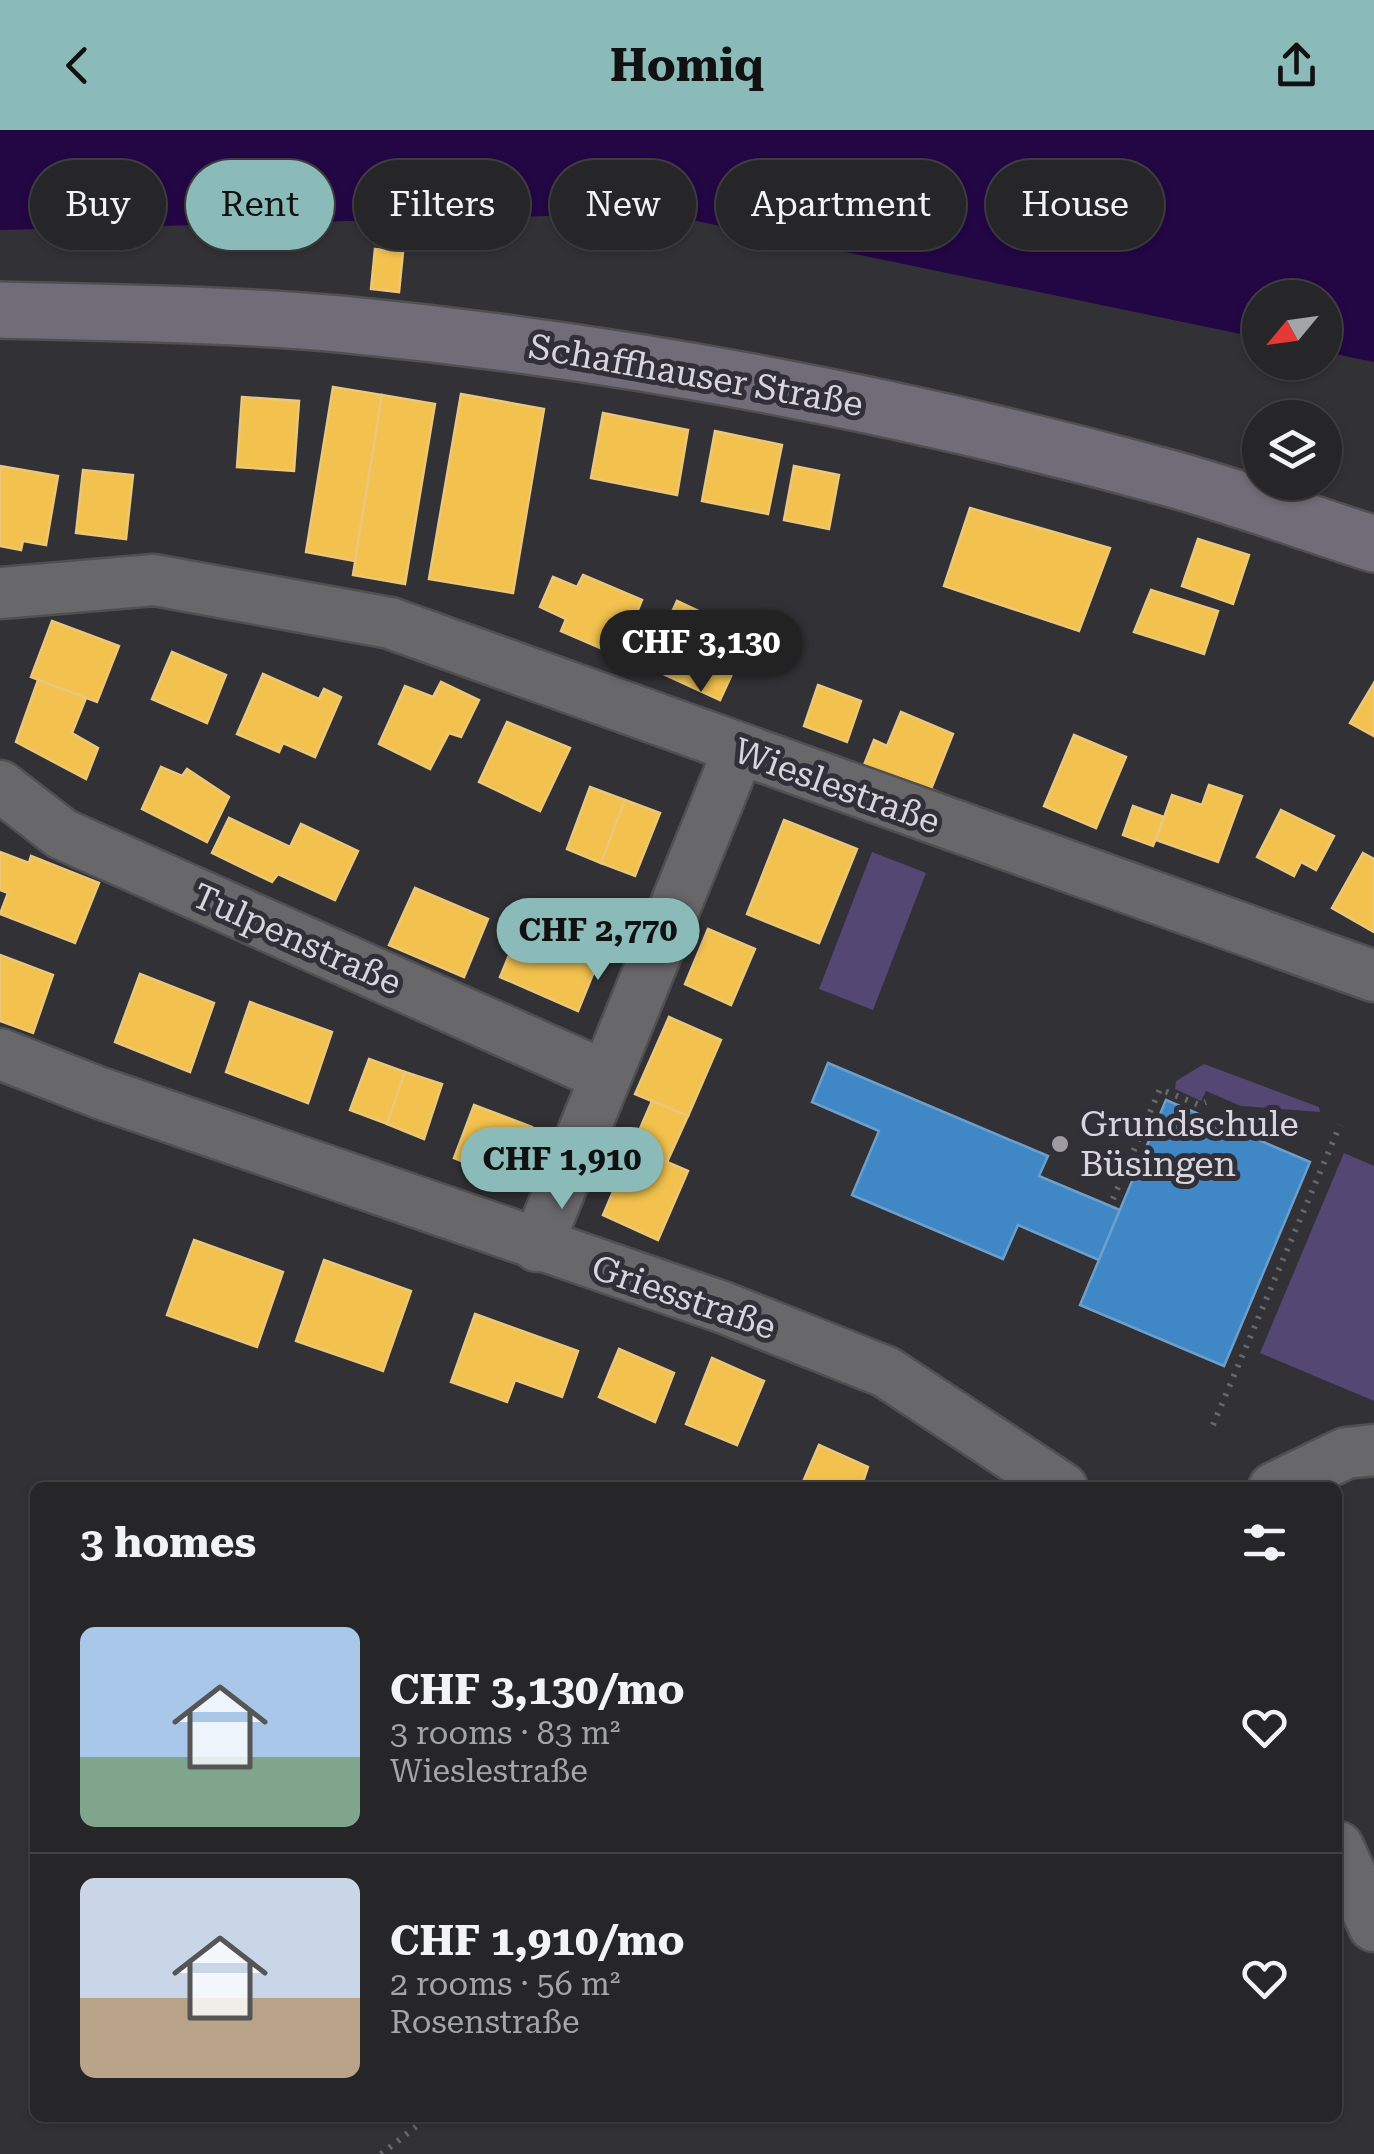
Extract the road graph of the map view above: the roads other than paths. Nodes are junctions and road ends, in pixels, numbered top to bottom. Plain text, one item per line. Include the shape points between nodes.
1 (0, 310) edge
2 (1374, 544) edge
3 (0, 593) edge
4 (738, 752) junction
5 (0, 786) edge
6 (1374, 976) edge
7 (0, 1054) edge
8 (603, 1076) junction
9 (537, 1246) junction
10 (1374, 1450) edge
11 (1053, 1482) edge
12 (1286, 1482) edge
13 (1342, 1856) edge
14 (1374, 1926) edge

1 - 2 main road, Schaffhauser Straße via 336,324 735,378 1080,454
3 - 4 street, Wieslestraße via 154,580 390,623
4 - 6 street, Wieslestraße
4 - 8 street
5 - 8 street, Tulpenstraße via 62,834
7 - 9 street, Griesstraße
8 - 9 street
9 - 11 street, Griesstraße via 722,1307 886,1372
10 - 12 street via 1346,1453
13 - 14 street

